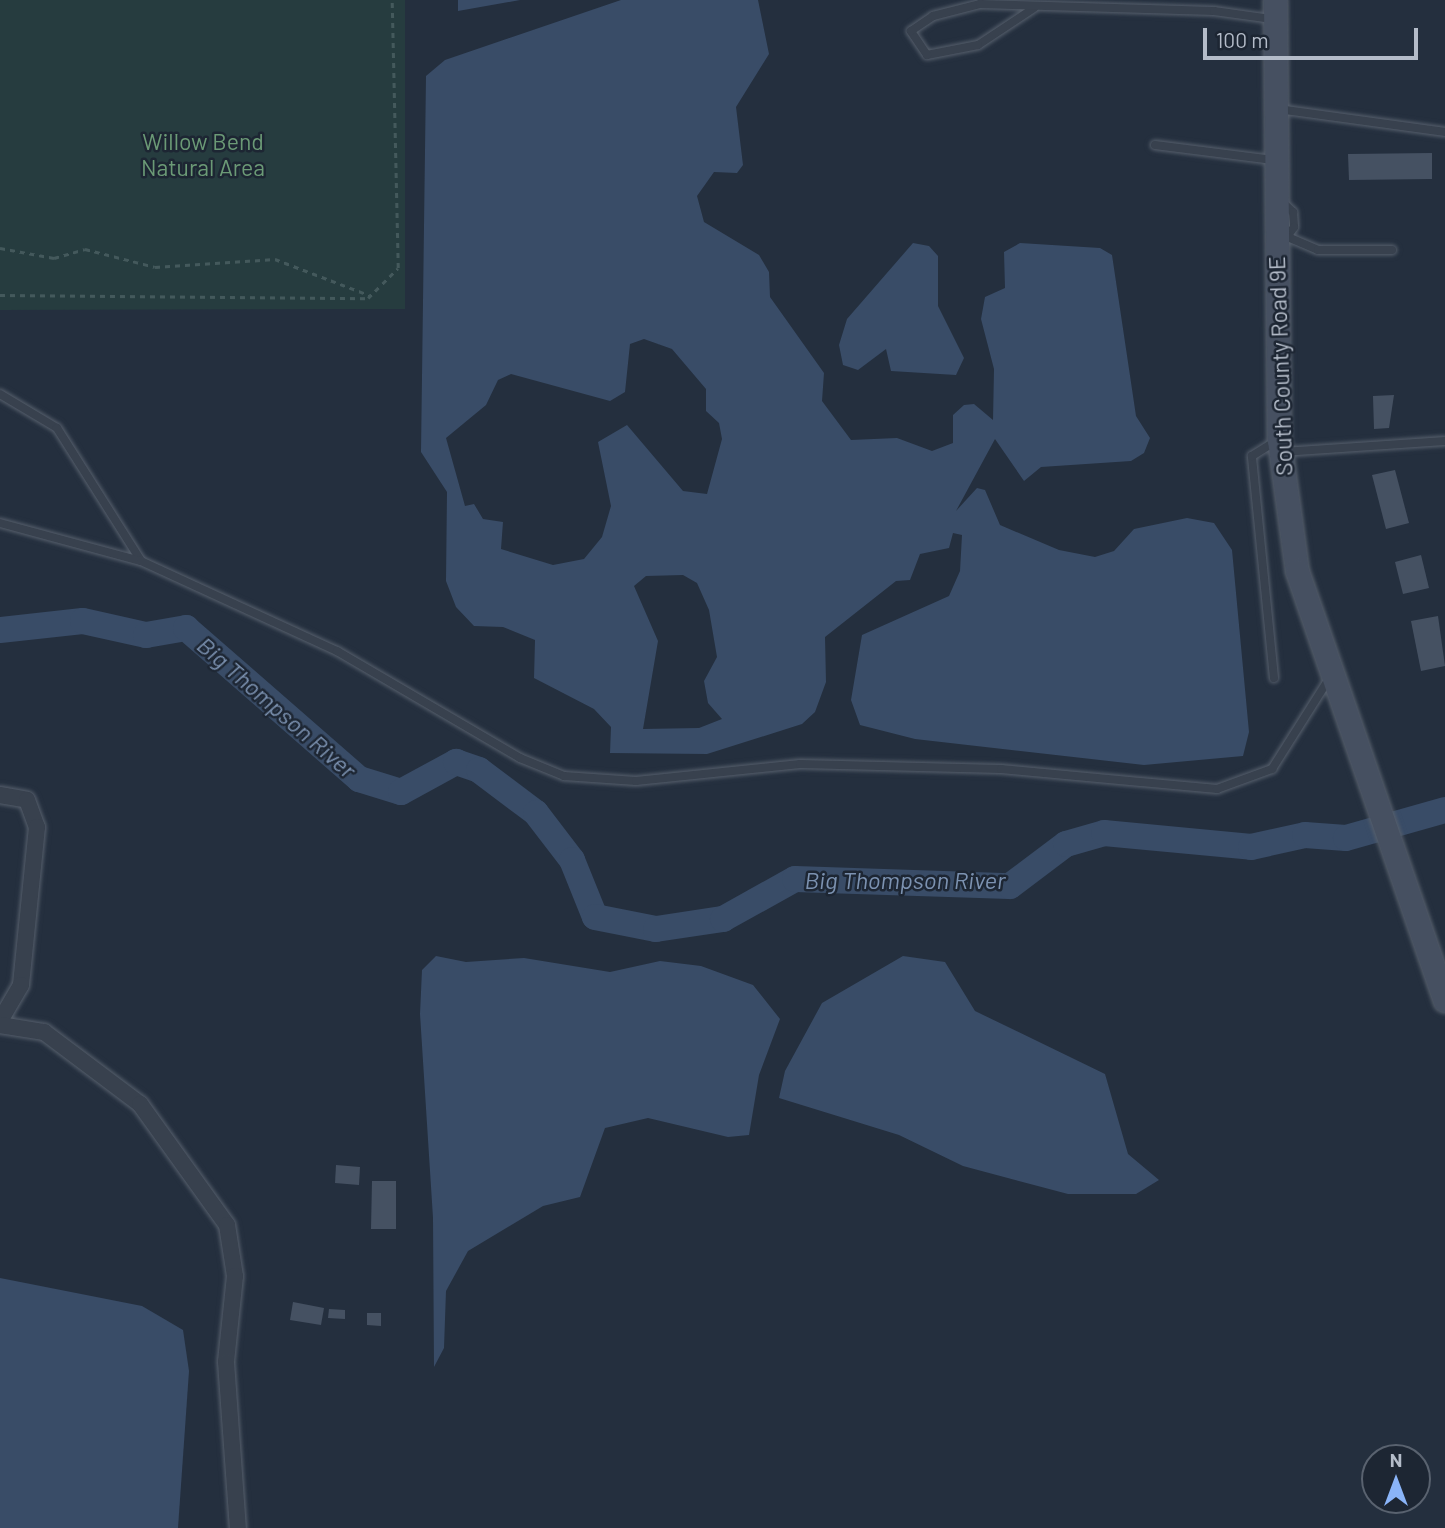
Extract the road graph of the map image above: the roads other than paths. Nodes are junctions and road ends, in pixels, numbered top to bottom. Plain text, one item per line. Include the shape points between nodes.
1 (1034, 8) junction
2 (1275, 10) edge
3 (1275, 108) junction
4 (1445, 132) edge
5 (1155, 145) dead end
6 (1276, 160) junction
7 (1283, 241) junction
8 (1392, 250) dead end
9 (0, 394) edge
10 (1445, 441) edge
11 (1279, 446) junction
12 (0, 523) edge
13 (141, 561) junction
14 (1274, 678) dead end
15 (1329, 678) junction
16 (0, 795) edge
17 (1445, 1000) edge
18 (0, 1023) edge
19 (238, 1528) edge

1 - 1 lane via 980,4 933,16 911,30 927,55 978,45
1 - 2 lane
2 - 3 street, South County Road 9E
3 - 4 lane
3 - 6 street, South County Road 9E
5 - 6 lane
6 - 7 street, South County Road 9E
7 - 8 lane via 1318,250
7 - 11 street, South County Road 9E
9 - 13 lane via 57,428
10 - 11 lane
11 - 14 lane via 1252,456
11 - 15 street, South County Road 9E via 1297,571
12 - 13 lane
13 - 15 lane via 337,652 520,758 565,776 636,781 800,764 1001,769 1217,789 1272,769
15 - 17 street, South County Road 9E
16 - 18 street via 27,800 37,827 21,985
18 - 19 street via 44,1032 140,1104 227,1225 235,1276 226,1362

